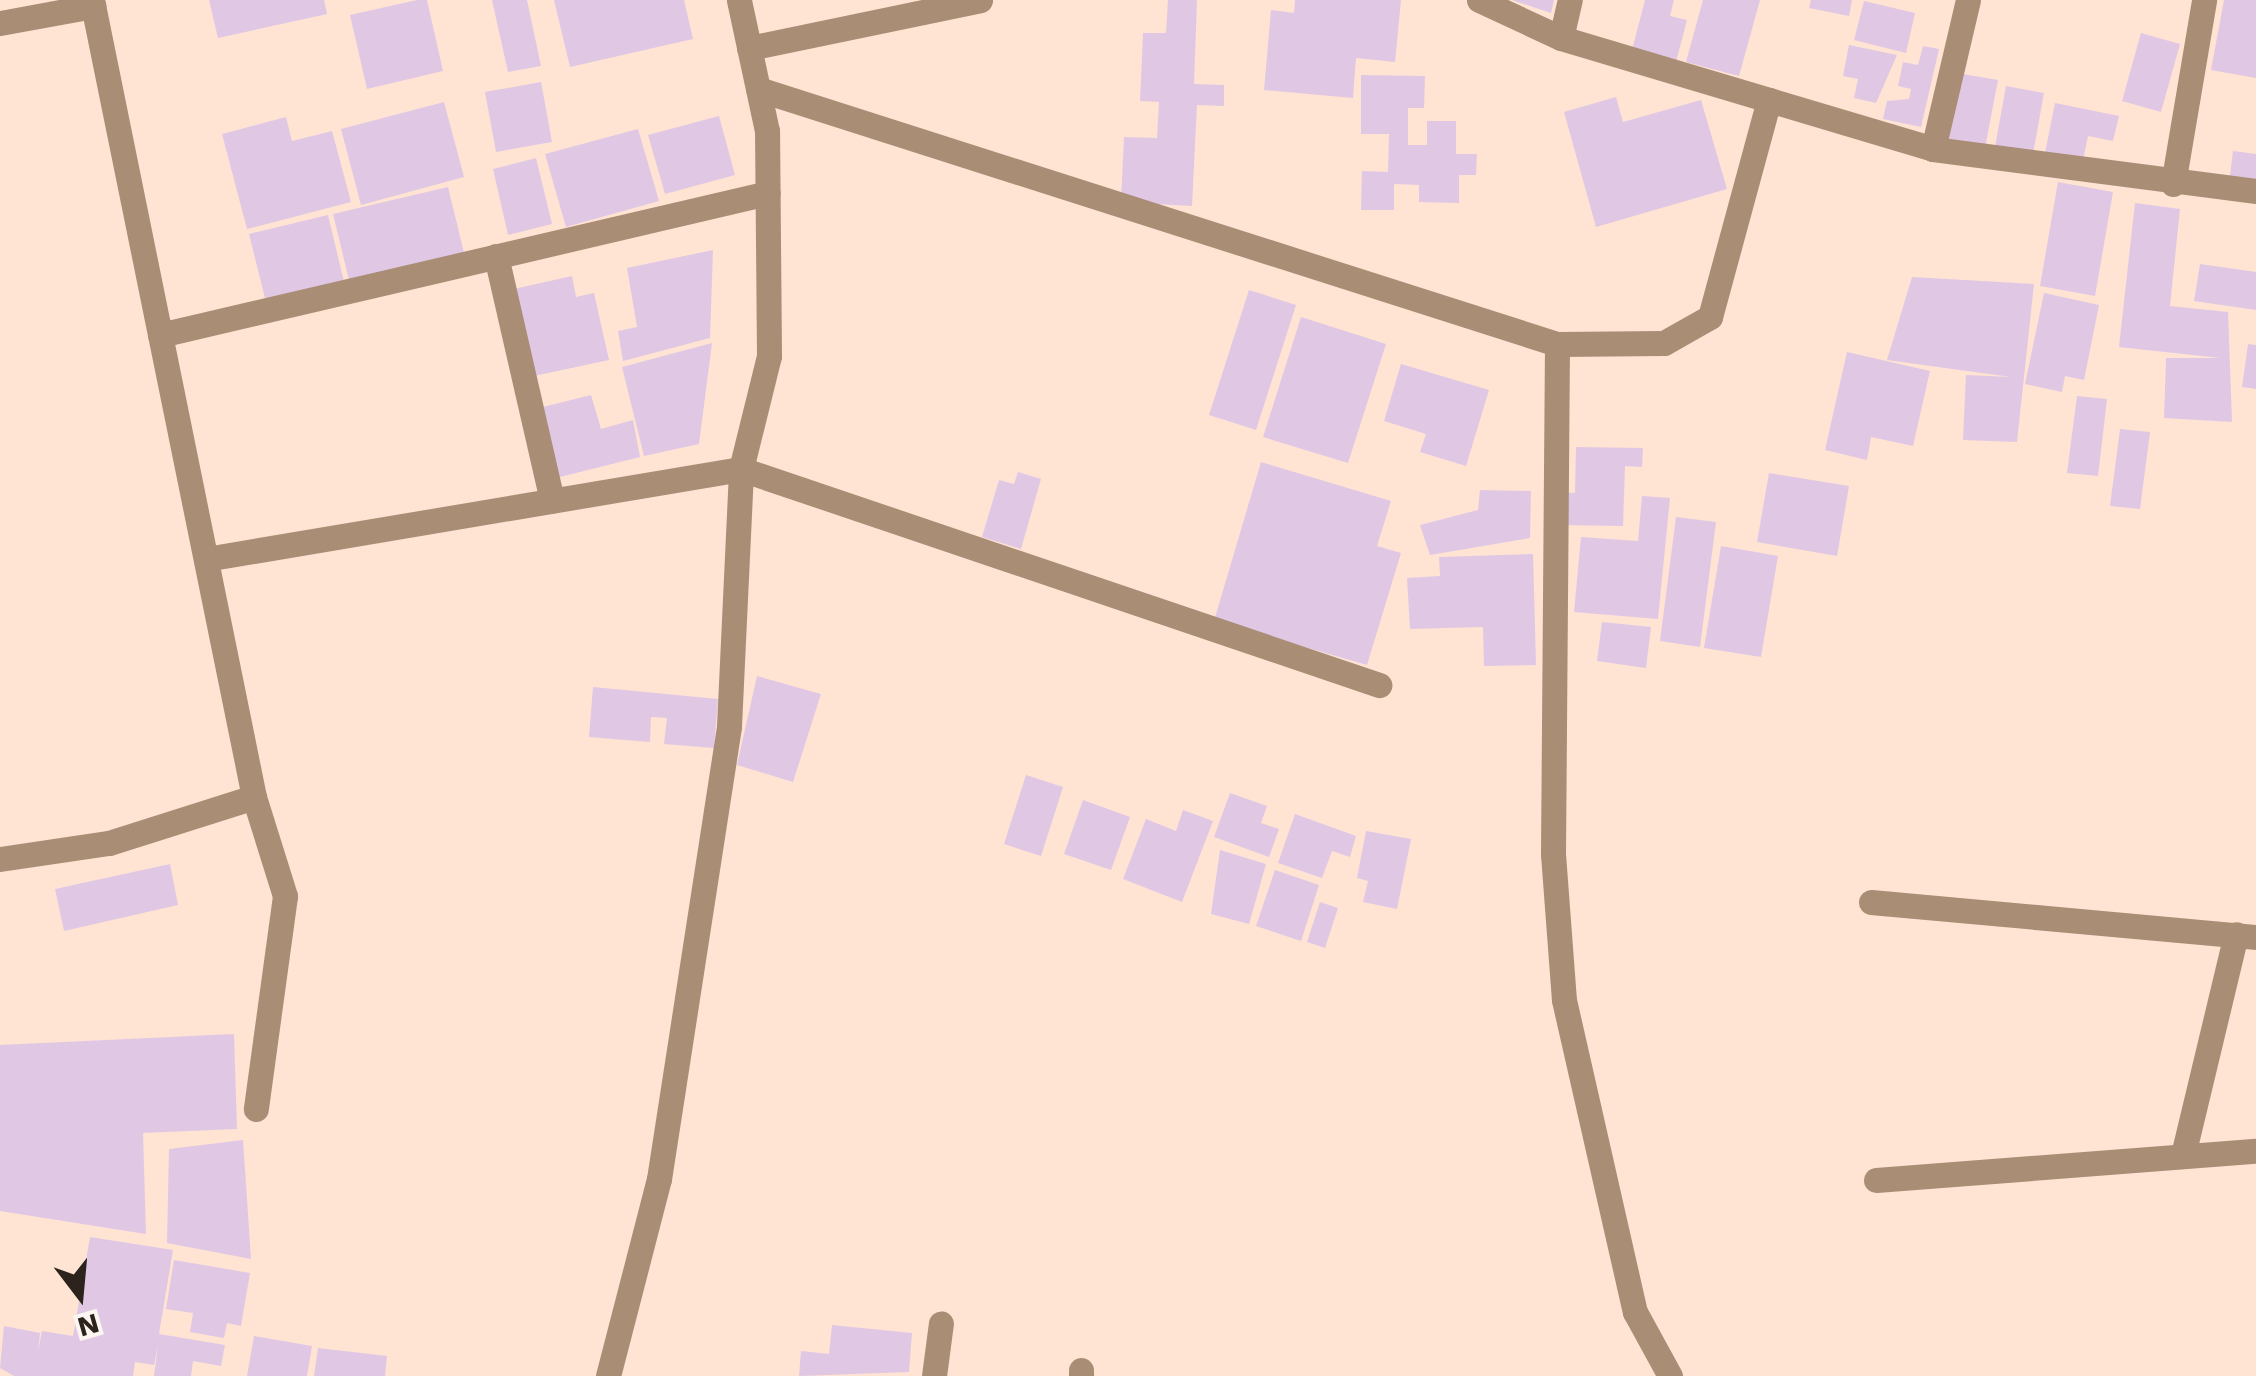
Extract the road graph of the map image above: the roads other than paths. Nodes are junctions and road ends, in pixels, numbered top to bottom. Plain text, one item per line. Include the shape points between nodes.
1 (739, 0) edge
2 (980, 0) edge
3 (1478, 0) edge
4 (1570, 0) edge
5 (1968, 0) edge
6 (2204, 0) edge
7 (93, 3) edge
8 (0, 23) edge
9 (1561, 38) junction
10 (749, 48) junction
11 (758, 89) junction
12 (1769, 100) junction
13 (1932, 149) junction
14 (2173, 184) junction
15 (2256, 191) edge
16 (768, 193) junction
17 (496, 256) junction
18 (160, 335) junction
19 (1557, 344) junction
20 (741, 468) junction
21 (552, 500) junction
22 (206, 559) junction
23 (1379, 685) dead end
24 (254, 797) junction
25 (0, 859) edge
26 (1871, 902) dead end
27 (2246, 935) edge
28 (256, 1110) dead end
29 (2256, 1152) edge
30 (2183, 1156) junction
31 (1876, 1180) dead end
32 (940, 1323) dead end
33 (608, 1376) edge
34 (934, 1376) edge
35 (1670, 1376) edge

1 - 10 street
2 - 10 street
3 - 9 street
4 - 9 street
5 - 13 street
6 - 14 street
7 - 8 street
7 - 18 street
9 - 12 street
10 - 11 street
11 - 16 street
11 - 19 street
12 - 13 street
12 - 19 street via 1710,317 1664,343
13 - 14 street
14 - 15 street
16 - 17 street
16 - 20 street via 768,356
17 - 18 street
17 - 21 street
18 - 22 street
19 - 35 street via 1553,854 1564,1000 1635,1312
20 - 21 street
20 - 23 street
20 - 33 street via 728,726 659,1179
21 - 22 street
22 - 24 street
24 - 25 street via 109,843
24 - 28 street via 285,896
26 - 27 street
27 - 30 street
29 - 30 street
30 - 31 street
32 - 34 street

